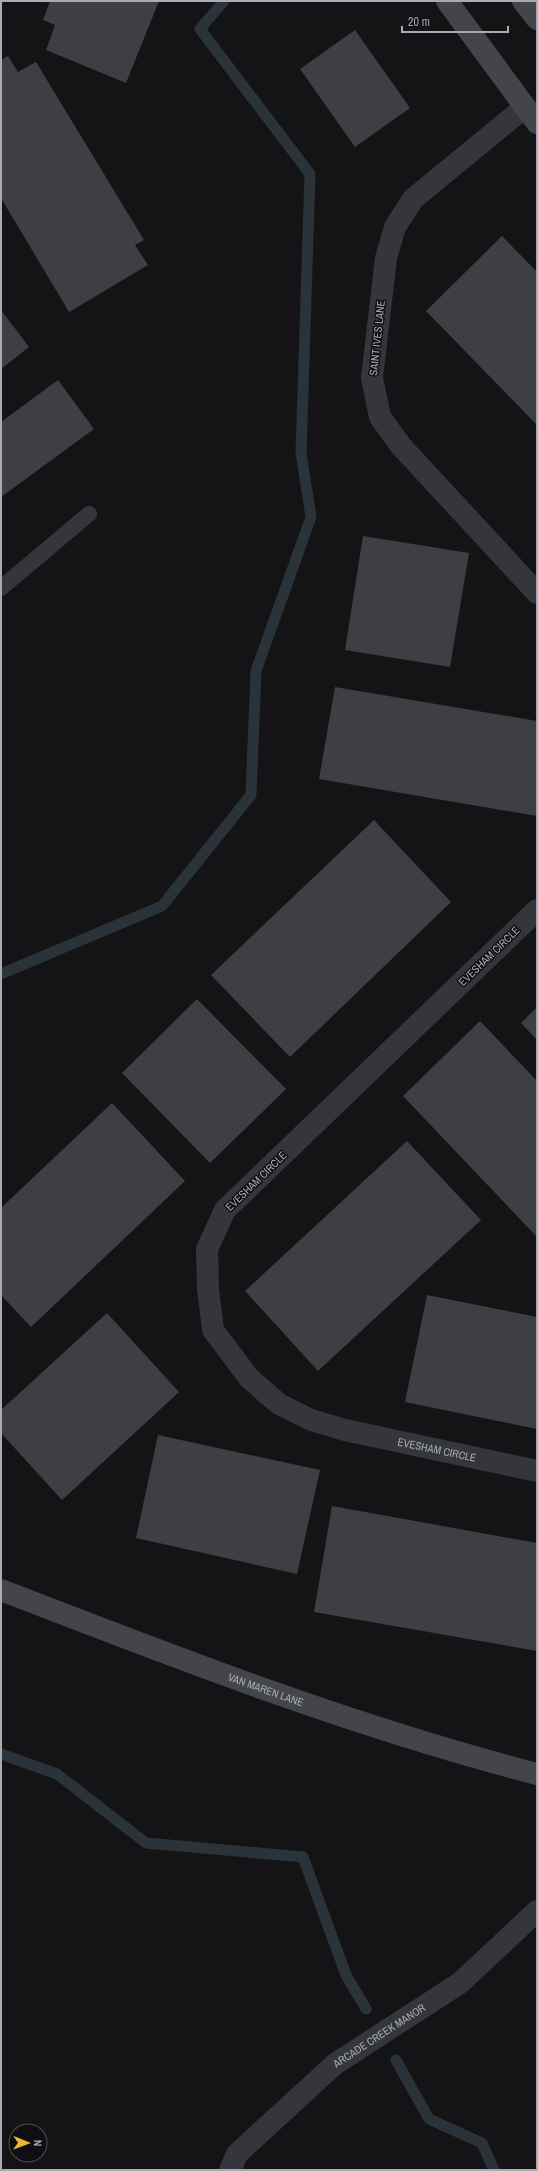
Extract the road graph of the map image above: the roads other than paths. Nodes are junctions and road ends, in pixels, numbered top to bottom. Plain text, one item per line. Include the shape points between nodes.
1 (447, 1) edge
2 (523, 1) edge
3 (537, 19) edge
4 (531, 115) edge
5 (89, 514) dead end
6 (1, 588) edge
7 (537, 593) edge
8 (537, 910) edge
9 (537, 1471) edge
10 (1, 1590) edge
11 (537, 1774) edge
12 (537, 1911) edge
13 (230, 2170) edge

1 - 4 main road
2 - 3 main road
4 - 7 street, SAINT IVES LANE via 413,199 394,227 386,258 372,378 380,417 401,446
5 - 6 lane
8 - 9 street, EVESHAM CIRCLE via 225,1210 207,1250 213,1330 249,1378 280,1404 311,1420 345,1430
10 - 11 main road, VAN MAREN LANE via 198,1666 396,1733
12 - 13 street, ARCADE CREEK MANOR via 460,1983 335,2064 237,2154

